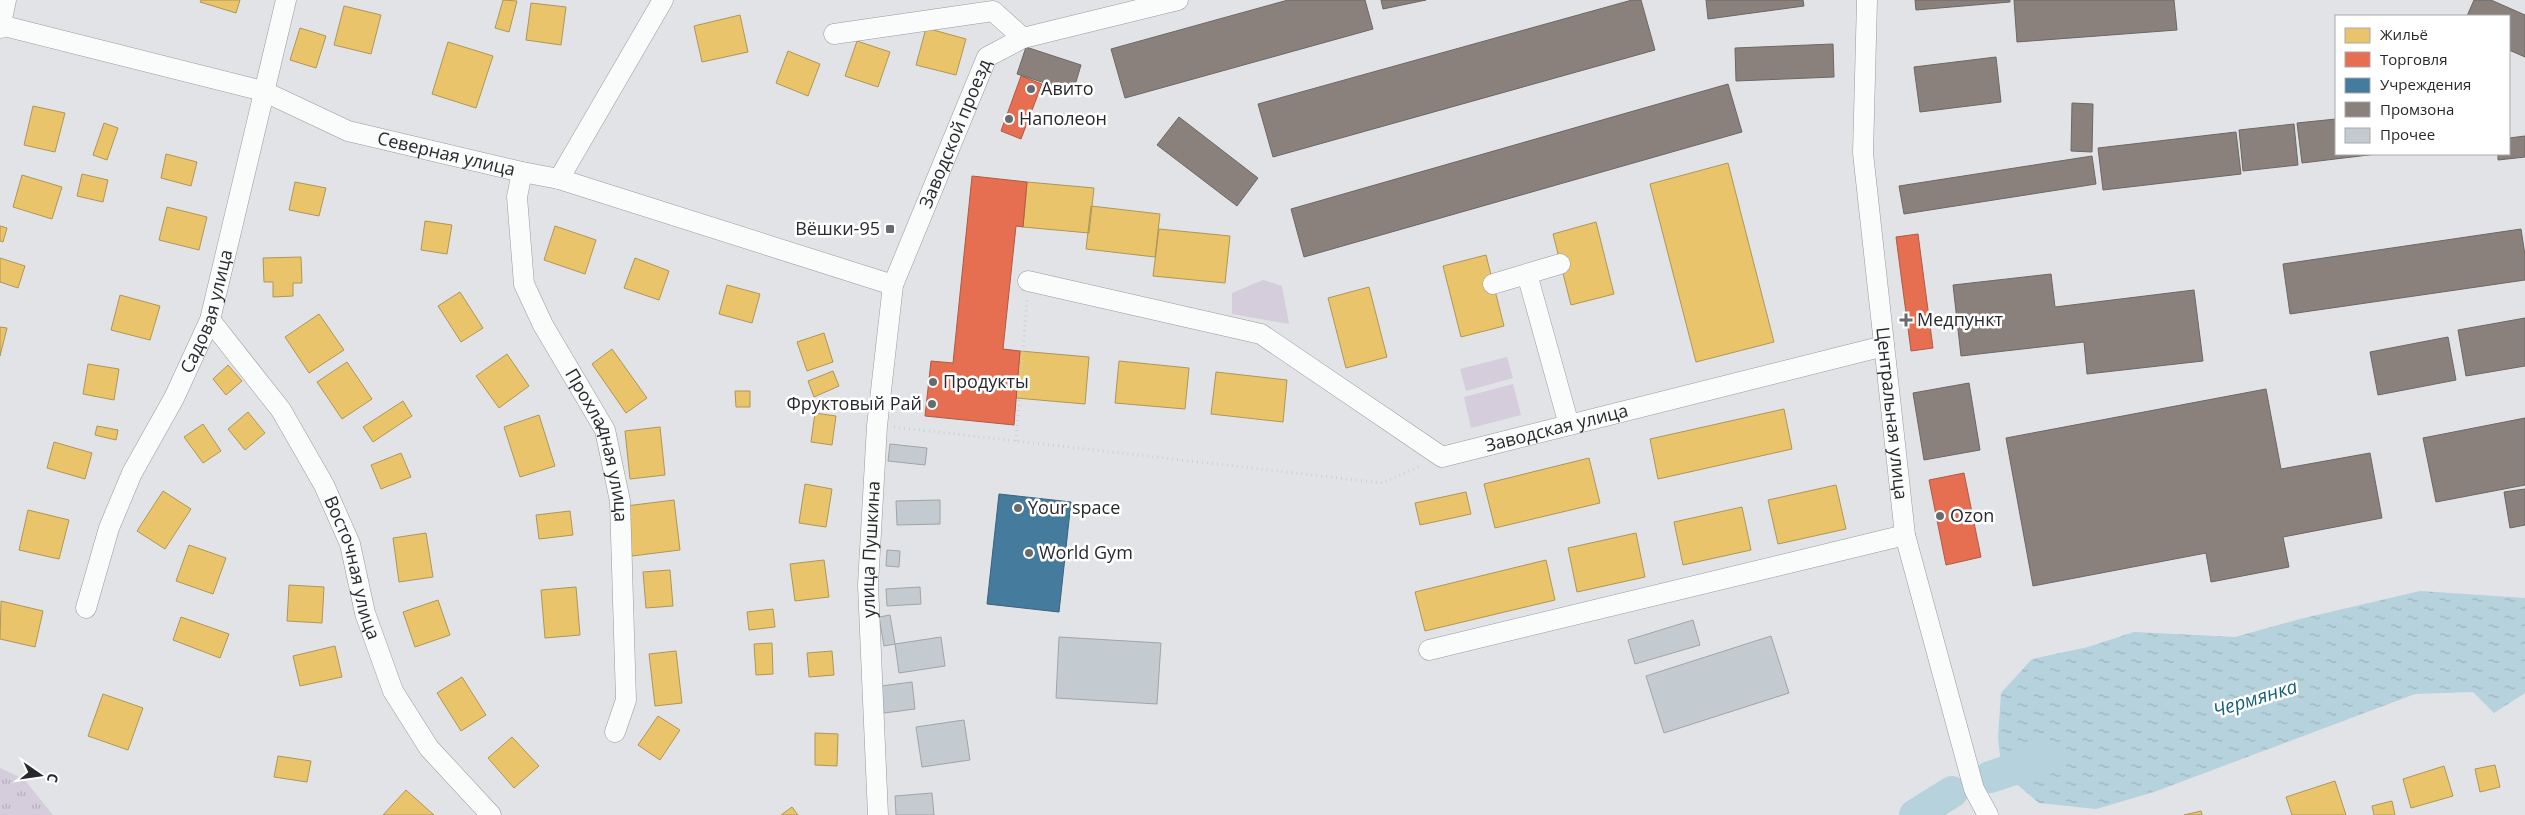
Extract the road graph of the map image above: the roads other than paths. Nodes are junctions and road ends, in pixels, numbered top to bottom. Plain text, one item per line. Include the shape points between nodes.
1 (6, 0) edge
2 (286, 0) edge
3 (663, 0) edge
4 (1178, 0) edge
5 (1866, 0) edge
6 (0, 26) edge
7 (834, 34) dead end
8 (1023, 38) junction
9 (263, 91) junction
10 (522, 172) junction
11 (559, 179) junction
12 (1560, 264) dead end
13 (1527, 274) junction
14 (1028, 281) road end
15 (1493, 284) dead end
16 (893, 285) junction
17 (210, 320) junction
18 (1884, 346) junction
19 (1569, 425) junction
20 (1906, 535) junction
21 (86, 608) dead end
22 (1428, 650) dead end
23 (615, 732) dead end
24 (491, 815) edge
25 (878, 815) edge
26 (1988, 815) edge

1 - 6 street
2 - 9 street, Садовая улица
3 - 11 street
4 - 8 street, Заводской проезд
5 - 18 street, Центральная улица via 1863,153
6 - 9 street, Северная улица
7 - 8 street via 993,11
8 - 16 street, Заводской проезд via 987,57
9 - 10 street, Северная улица via 348,131
9 - 17 street, Садовая улица
10 - 11 street, Северная улица
10 - 23 street, Прохладная улица via 517,197 524,284 543,325 604,430 620,501 626,700
11 - 16 street, Северная улица
12 - 13 street
13 - 15 street
13 - 19 street
14 - 19 street, Заводская улица via 1262,334 1442,457
16 - 25 street, улица Пушкина via 876,426 868,586
17 - 21 street, Садовая улица via 174,398 132,473 109,528
17 - 24 street, Восточная улица via 281,410 324,485 350,544 365,613 393,691 429,748
18 - 19 street, Заводская улица
18 - 20 street, Центральная улица
20 - 22 street
20 - 26 street, Центральная улица via 1974,789

